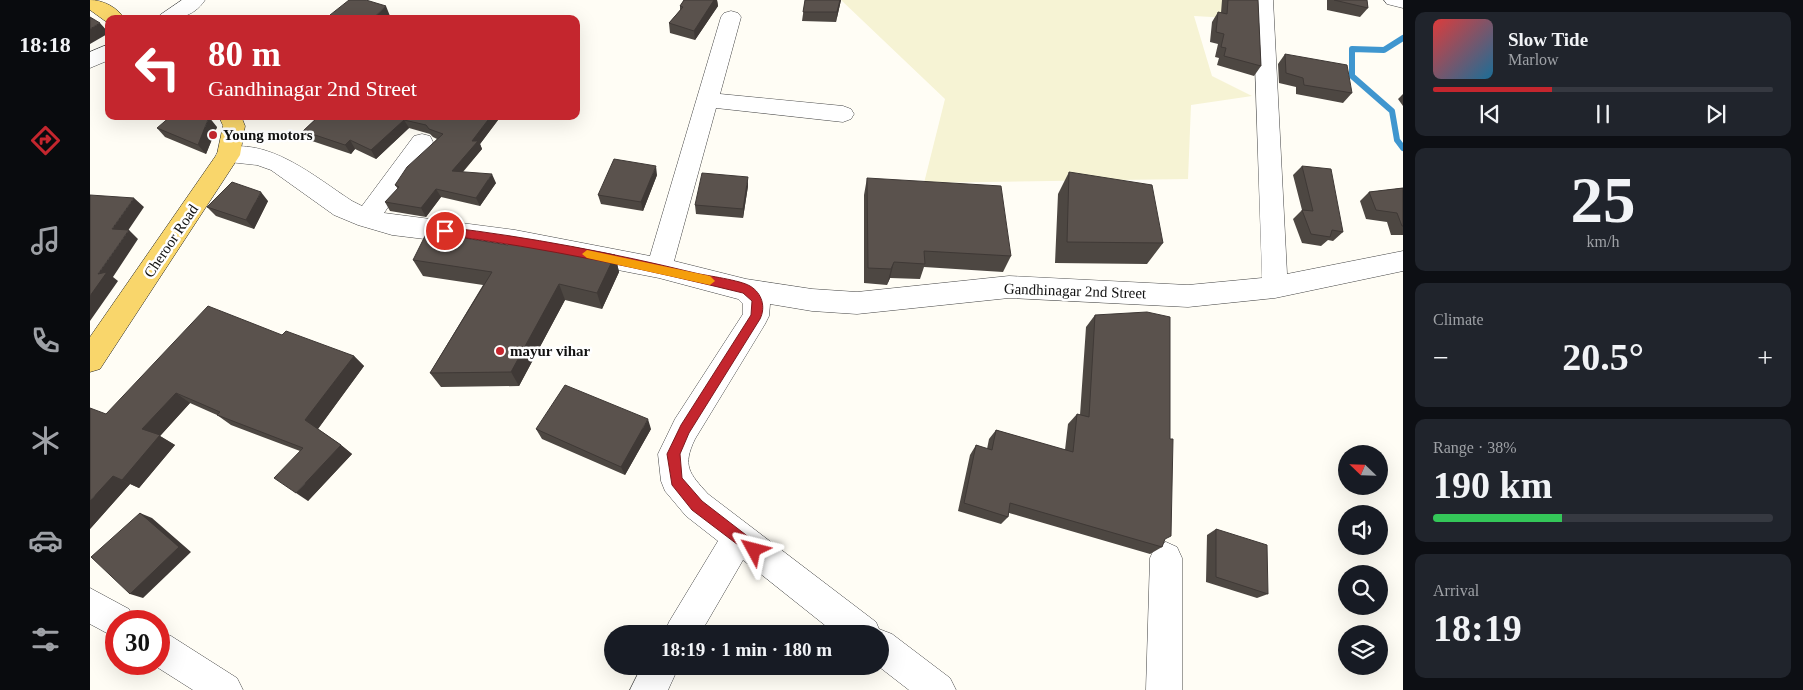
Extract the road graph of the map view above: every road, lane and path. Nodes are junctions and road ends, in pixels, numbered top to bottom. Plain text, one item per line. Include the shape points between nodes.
1 (195, 0) edge
2 (1263, 0) edge
3 (1394, 0) edge
4 (90, 1) edge
5 (1403, 2) edge
6 (109, 15) edge
7 (173, 15) edge
8 (731, 17) dead end
9 (105, 53) edge
10 (90, 61) edge
11 (707, 100) junction
12 (843, 114) dead end
13 (232, 120) edge
14 (422, 142) dead end
15 (228, 155) junction
16 (367, 218) junction
17 (1403, 261) edge
18 (659, 268) junction
19 (1275, 287) junction
20 (746, 290) junction
21 (90, 360) edge
22 (739, 537) junction
23 (1166, 558) edge
24 (90, 605) edge
25 (105, 614) edge
26 (686, 625) edge
27 (852, 625) edge
28 (889, 653) edge
29 (170, 655) edge
30 (657, 675) edge
31 (224, 690) edge
32 (648, 690) edge
33 (938, 690) edge
34 (1164, 690) edge

1 - 7 street
2 - 19 street
3 - 5 street
4 - 6 main road
8 - 11 street
9 - 10 street
11 - 12 street
11 - 18 street
13 - 15 main road, Cheroor Road via 234,126
14 - 16 street
15 - 16 street, Gandhinagar 2nd Street via 258,157 279,164 343,208
15 - 21 main road, Cheroor Road
16 - 18 street, Gandhinagar 2nd Street via 392,225 515,240
17 - 19 street, Gandhinagar 2nd Street
18 - 20 street, Gandhinagar 2nd Street
19 - 20 street, Gandhinagar 2nd Street via 1188,296 1009,287 858,303
20 - 22 street via 757,300 756,316 685,429 674,454 676,481 697,505
22 - 26 street
22 - 27 street
23 - 34 street
24 - 25 street
28 - 33 street
29 - 31 street
30 - 32 street

